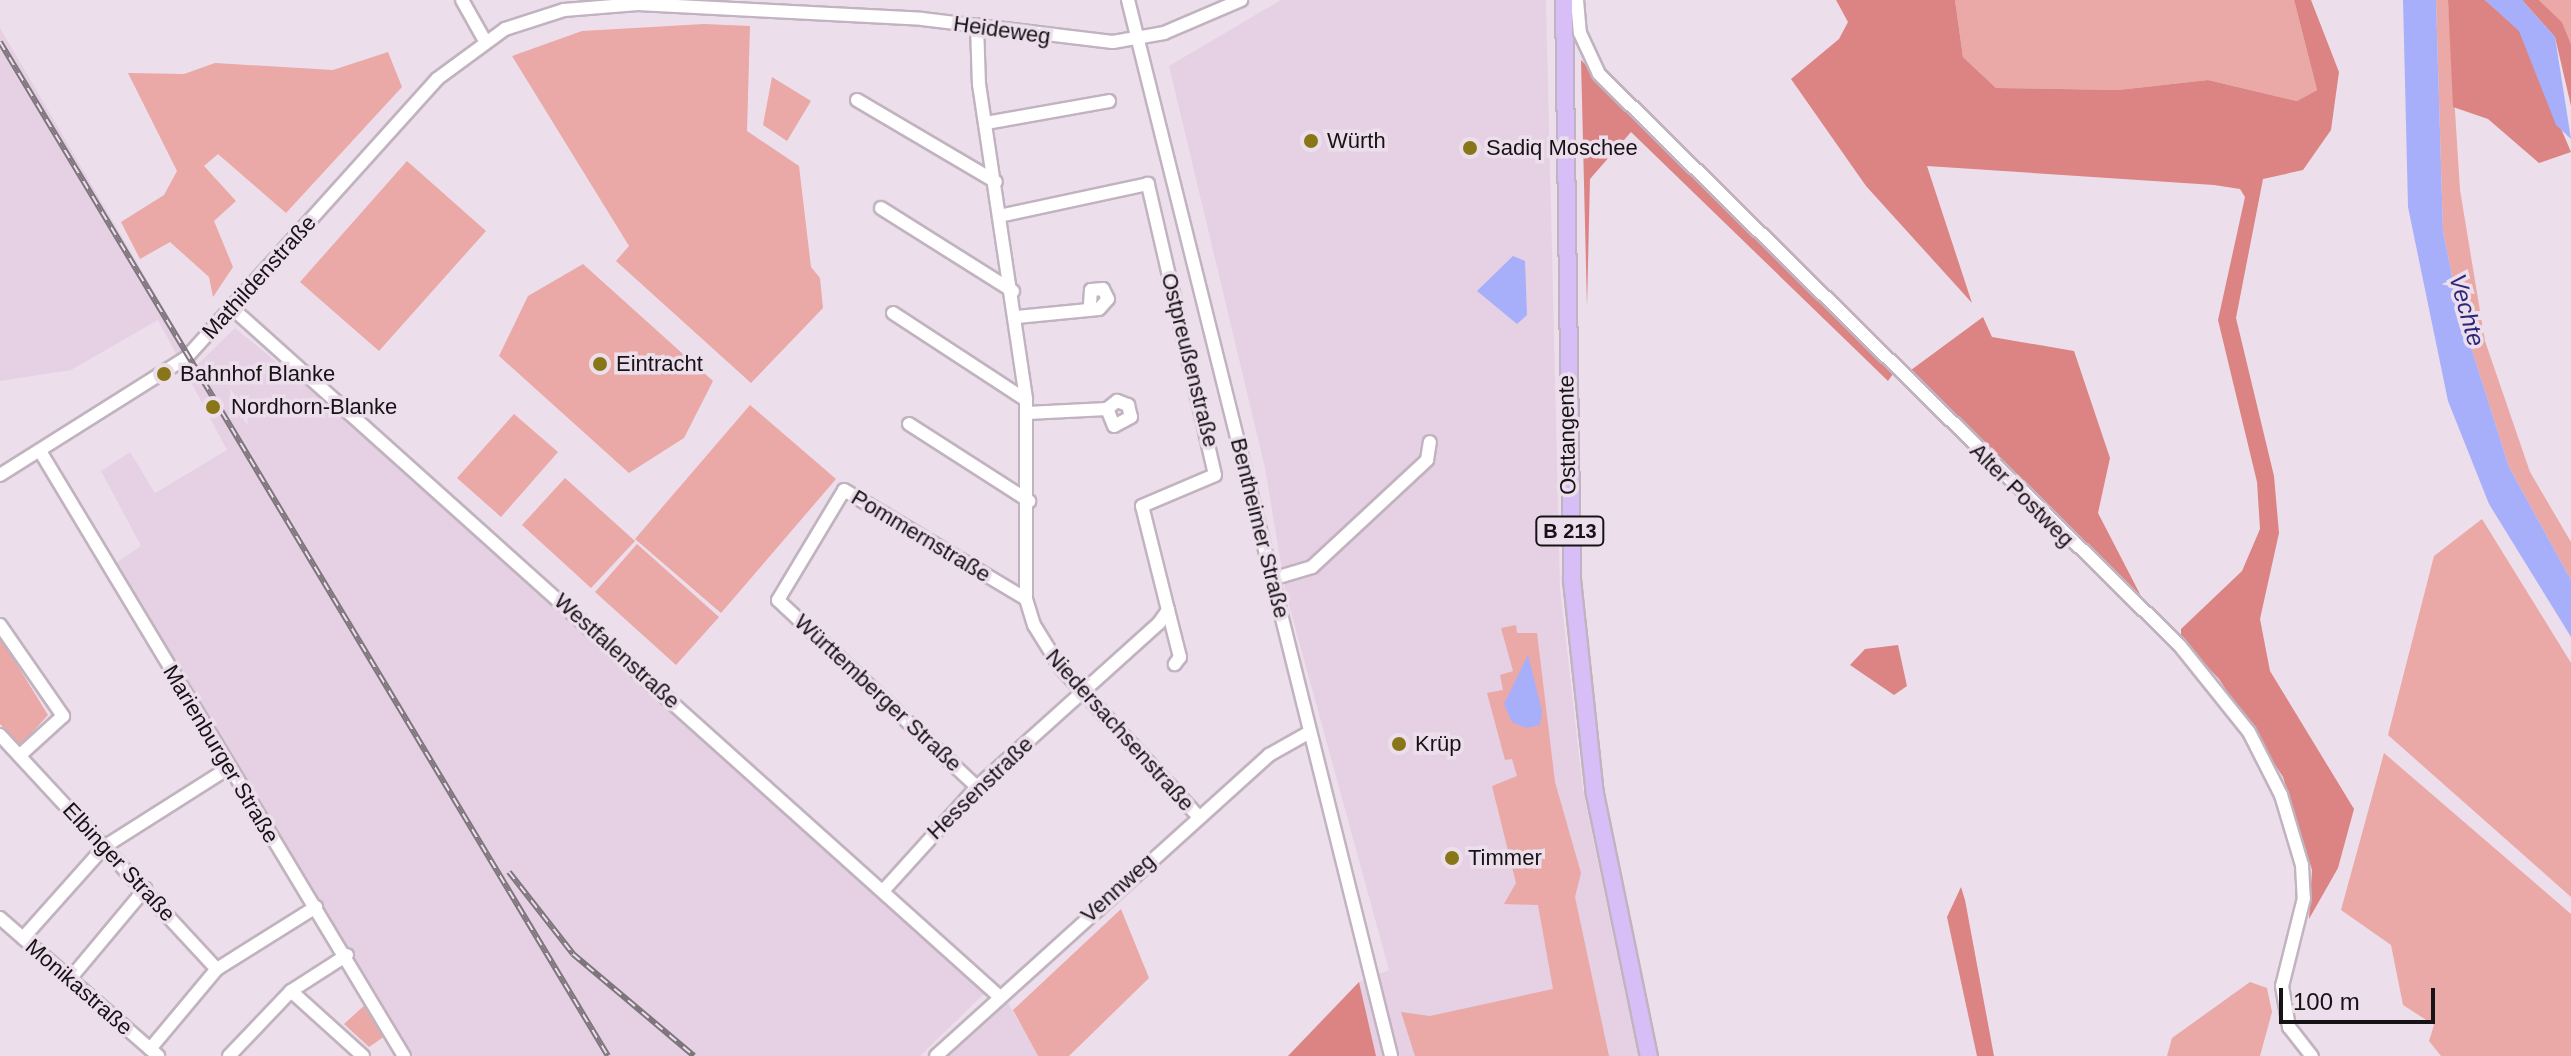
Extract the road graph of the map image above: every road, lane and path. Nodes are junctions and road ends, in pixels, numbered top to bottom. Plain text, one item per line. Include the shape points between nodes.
1 (462, 0) edge
2 (1128, 0) edge
3 (1241, 0) edge
4 (1564, 0) edge
5 (1577, 0) edge
6 (977, 25) junction
7 (484, 39) junction
8 (1139, 40) junction
9 (857, 100) dead end
10 (1109, 101) dead end
11 (986, 123) junction
12 (996, 182) junction
13 (881, 208) dead end
14 (1003, 215) junction
15 (1013, 291) junction
16 (1090, 306) dead end
17 (232, 308) junction
18 (893, 313) dead end
19 (1017, 317) junction
20 (1027, 406) junction
21 (1107, 409) dead end
22 (909, 424) dead end
23 (1430, 442) dead end
24 (40, 451) junction
25 (0, 475) edge
26 (1029, 501) junction
27 (1272, 579) junction
28 (1026, 599) junction
29 (778, 600) joint
30 (1168, 610) junction
31 (0, 625) edge
32 (1175, 664) dead end
33 (1083, 691) junction
34 (1310, 732) junction
35 (0, 735) edge
36 (19, 756) junction
37 (227, 769) junction
38 (977, 787) junction
39 (1199, 817) junction
40 (104, 847) junction
41 (145, 889) junction
42 (883, 891) junction
43 (316, 907) junction
44 (1, 921) edge
45 (23, 938) junction
46 (347, 955) junction
47 (217, 969) junction
48 (69, 980) junction
49 (291, 991) junction
50 (1000, 997) junction
51 (154, 1052) edge
52 (229, 1056) edge
53 (363, 1056) edge
54 (404, 1056) edge
55 (936, 1056) edge
56 (1391, 1056) edge
57 (1649, 1056) edge
58 (2312, 1056) edge

1 - 7 street
2 - 8 street, Bentheimer Straße
3 - 8 street
4 - 57 main road, Osttangente / B 213 via 1572,580 1595,794
5 - 58 street, Alter Postweg via 1580,33 1599,74 2180,646 2249,732 2281,795 2302,865 2304,898 2282,986 2289,1027
6 - 7 street, Heideweg via 638,4 564,10
6 - 8 street, Heideweg via 1053,38
6 - 11 street, Niedersachsenstraße
7 - 17 street, Mathildenstraße via 437,79
8 - 27 street, Bentheimer Straße
9 - 12 street
10 - 11 street
11 - 12 street, Niedersachsenstraße
12 - 14 street, Niedersachsenstraße
13 - 15 street
14 - 15 street, Niedersachsenstraße
14 - 30 street, Ostpreußenstraße via 1148,184 1216,469 1205,484 1142,506
15 - 19 street, Niedersachsenstraße
16 - 19 street
17 - 24 street, Mathildenstraße via 164,374
17 - 42 street, Westfalenstraße
18 - 20 street
19 - 20 street, Niedersachsenstraße
20 - 21 street
20 - 26 street, Niedersachsenstraße
22 - 26 street
23 - 27 street via 1427,460 1312,567
24 - 25 street, Mathildenstraße
24 - 37 street, Marienburger Straße
26 - 28 street, Niedersachsenstraße
27 - 34 street, Bentheimer Straße
28 - 29 street, Pommernstraße via 844,490
28 - 33 street, Niedersachsenstraße via 1043,646
29 - 38 street, Württemberger Straße
30 - 32 street via 1180,657
30 - 33 street
31 - 36 street via 63,716
33 - 38 street, Hessenstraße
33 - 39 street, Niedersachsenstraße
34 - 39 street, Vennweg via 1269,755
34 - 56 street, Bentheimer Straße
35 - 36 street, Elbinger Straße
36 - 40 street, Elbinger Straße
37 - 40 street
37 - 43 street, Marienburger Straße
38 - 42 street, Hessenstraße
39 - 50 street, Vennweg
40 - 41 street, Elbinger Straße
40 - 45 street
41 - 47 street, Elbinger Straße
41 - 48 street
42 - 50 street, Westfalenstraße
43 - 46 street, Marienburger Straße
43 - 47 street
44 - 45 street, Monikastraße
45 - 48 street, Monikastraße
46 - 49 street
46 - 54 street, Marienburger Straße
47 - 51 street
48 - 51 street, Monikastraße
49 - 52 street
49 - 53 street
50 - 55 street, Vennweg

